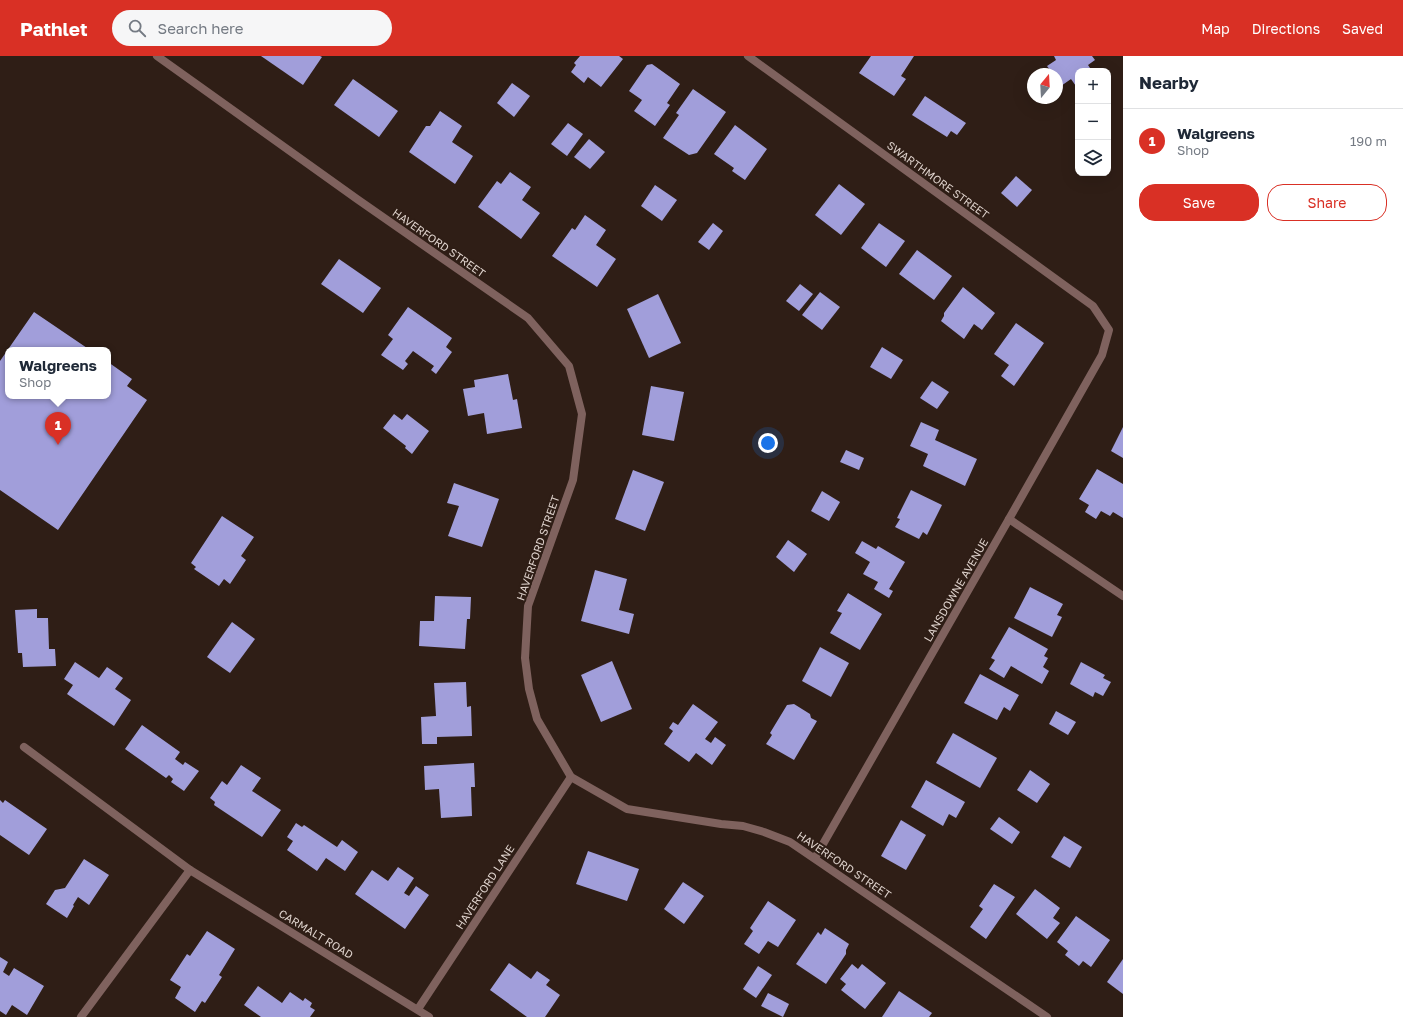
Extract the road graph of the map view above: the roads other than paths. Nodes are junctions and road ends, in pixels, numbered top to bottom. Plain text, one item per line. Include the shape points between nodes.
1 (157, 56) edge
2 (748, 56) edge
3 (1109, 330) joint
4 (1009, 520) junction
5 (1123, 596) edge
6 (24, 747) dead end
7 (570, 777) junction
8 (815, 858) junction
9 (190, 870) junction
10 (418, 1009) junction
11 (81, 1017) edge
12 (429, 1017) edge
13 (1047, 1017) edge

1 - 7 street, HAVERFORD STREET via 528,318 569,366 582,414 573,480 528,606 525,658 529,689 537,719
2 - 3 street, SWARTHMORE STREET via 1093,306
3 - 4 street, LANSDOWNE AVENUE via 1102,355
4 - 5 street
4 - 8 street, LANSDOWNE AVENUE
6 - 9 street, CARMALT ROAD
7 - 8 street, HAVERFORD STREET via 627,809 743,826 790,842
7 - 10 street, HAVERFORD LANE
8 - 13 street, HAVERFORD STREET
9 - 10 street, CARMALT ROAD
9 - 11 street
10 - 12 street, CARMALT ROAD

